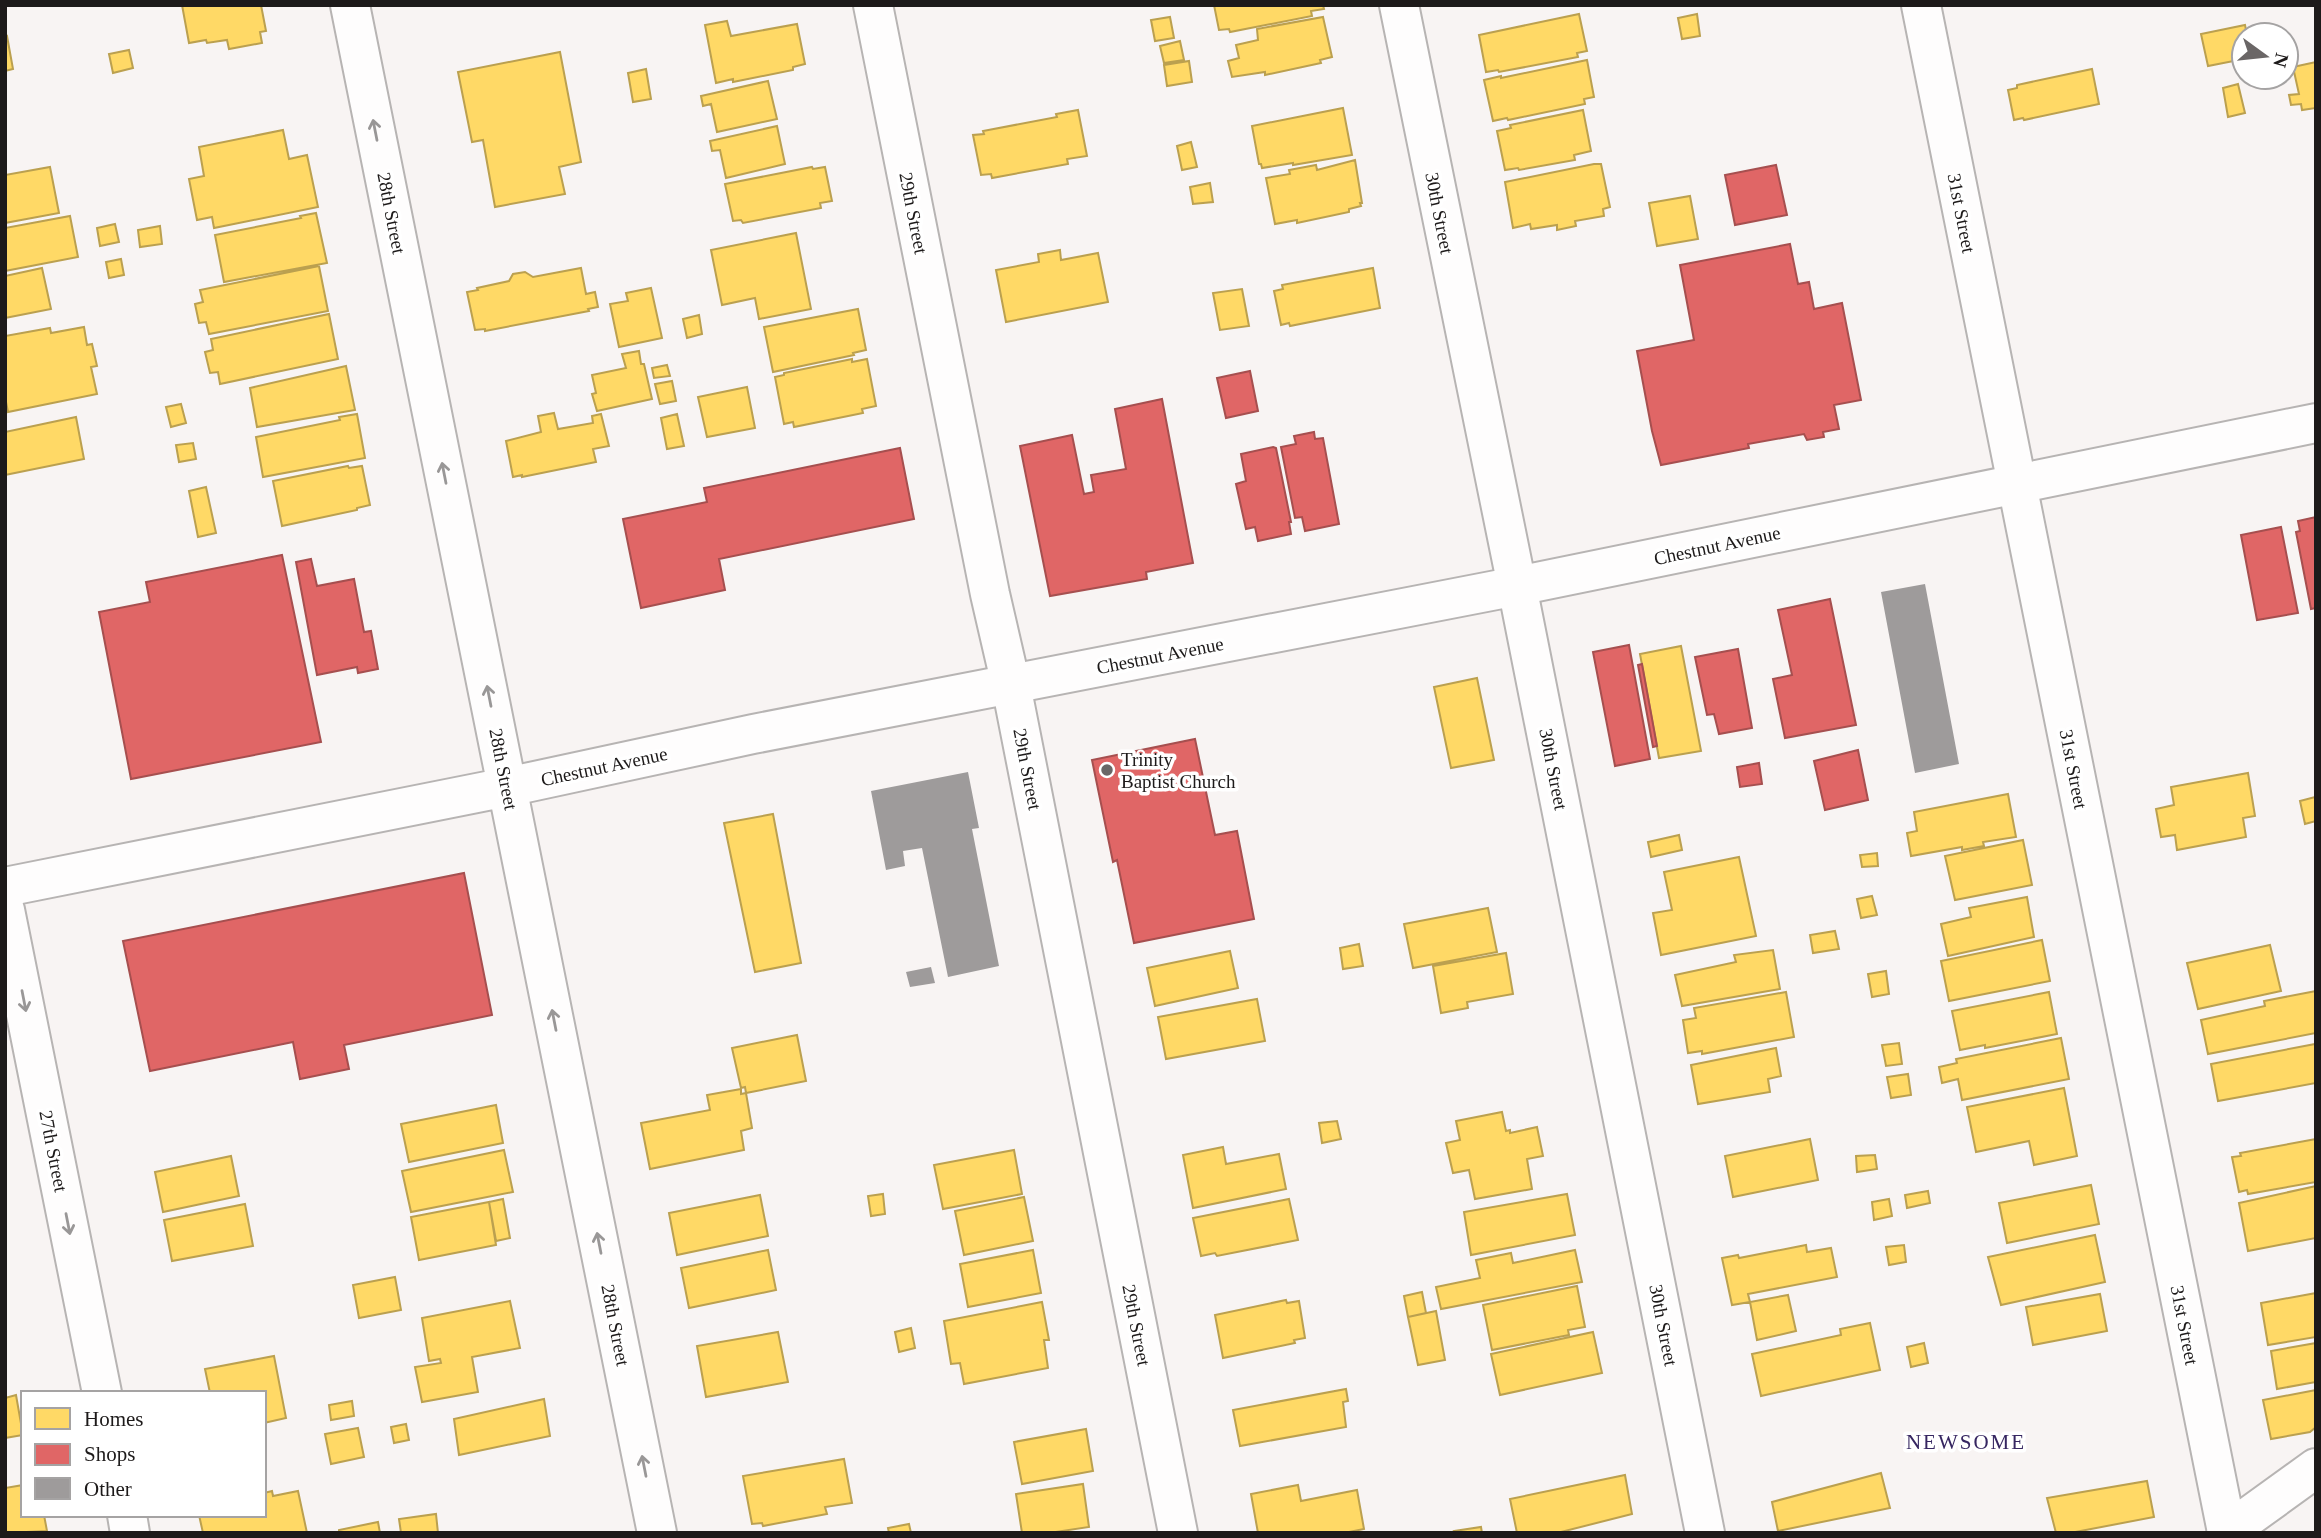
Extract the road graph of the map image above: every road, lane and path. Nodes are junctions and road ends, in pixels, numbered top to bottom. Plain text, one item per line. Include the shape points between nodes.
1 (350, 5) edge
2 (873, 5) edge
3 (1399, 5) edge
4 (1921, 5) edge
5 (2316, 424) edge
6 (2017, 483) junction
7 (1517, 586) junction
8 (1011, 685) junction
9 (507, 787) junction
10 (5, 887) edge
11 (5, 910) edge
12 (102, 1391) edge
13 (2316, 1468) edge
14 (657, 1533) edge
15 (1178, 1533) edge
16 (1705, 1533) edge
17 (2226, 1533) edge

9 -> 1 street, 28th Street
2 - 8 street, 29th Street
3 - 7 street, 30th Street
4 - 6 street, 31st Street
5 - 6 street, Chestnut Avenue
6 - 7 street, Chestnut Avenue
6 - 17 street, 31st Street
7 - 8 street, Chestnut Avenue
7 - 16 street, 30th Street
8 - 9 street, Chestnut Avenue
8 - 15 street, 29th Street
9 - 10 street, Chestnut Avenue
14 -> 9 street, 28th Street
11 -> 12 street, 27th Street
13 - 17 street

